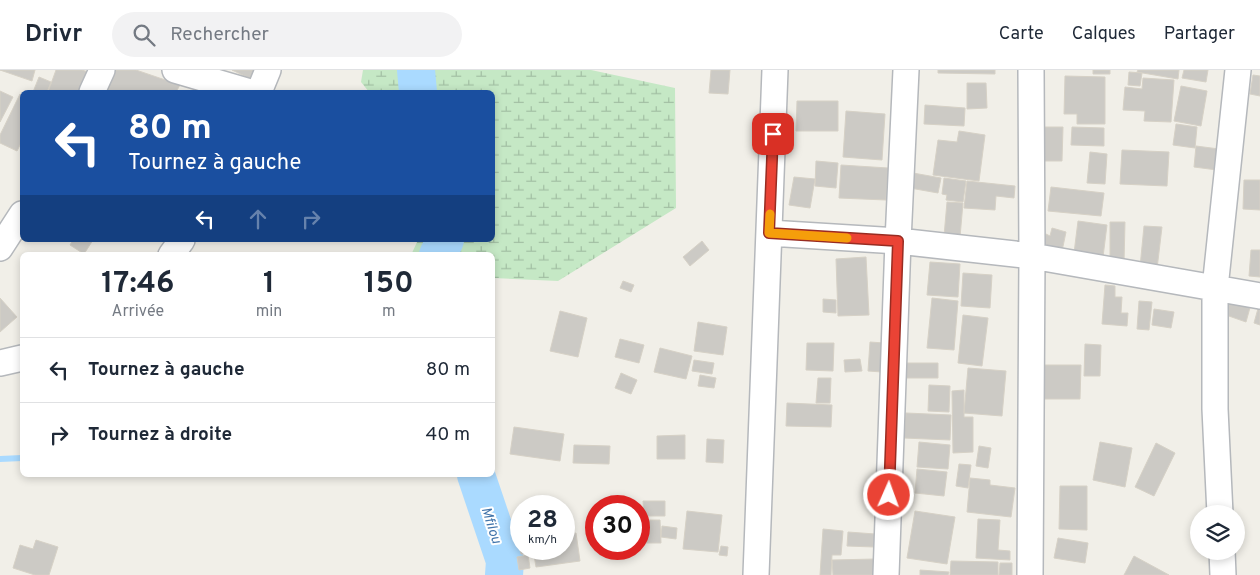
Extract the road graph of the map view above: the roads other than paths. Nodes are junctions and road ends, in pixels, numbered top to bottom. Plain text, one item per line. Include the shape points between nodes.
1 (102, 70) edge
2 (176, 70) edge
3 (268, 70) edge
4 (775, 70) edge
5 (906, 70) edge
6 (1031, 70) edge
7 (1238, 70) edge
8 (93, 90) edge
9 (243, 90) edge
10 (260, 90) edge
11 (20, 217) edge
12 (769, 233) junction
13 (898, 241) junction
14 (0, 248) edge
15 (1032, 256) junction
16 (1215, 288) junction
17 (1260, 296) edge
18 (20, 358) edge
19 (0, 363) edge
20 (1220, 505) edge
21 (1222, 560) edge
22 (756, 575) edge
23 (886, 575) edge
24 (1030, 575) edge
25 (1223, 575) edge

1 - 8 street
2 - 9 street
3 - 10 street
4 - 12 street
5 - 13 street
6 - 15 street
7 - 16 street
11 - 14 street
12 - 13 street
12 - 22 street
13 - 15 street
13 - 23 street
15 - 16 street
15 - 24 street
16 - 17 street
16 - 20 street via 1215,409
18 - 19 street
21 - 25 street

